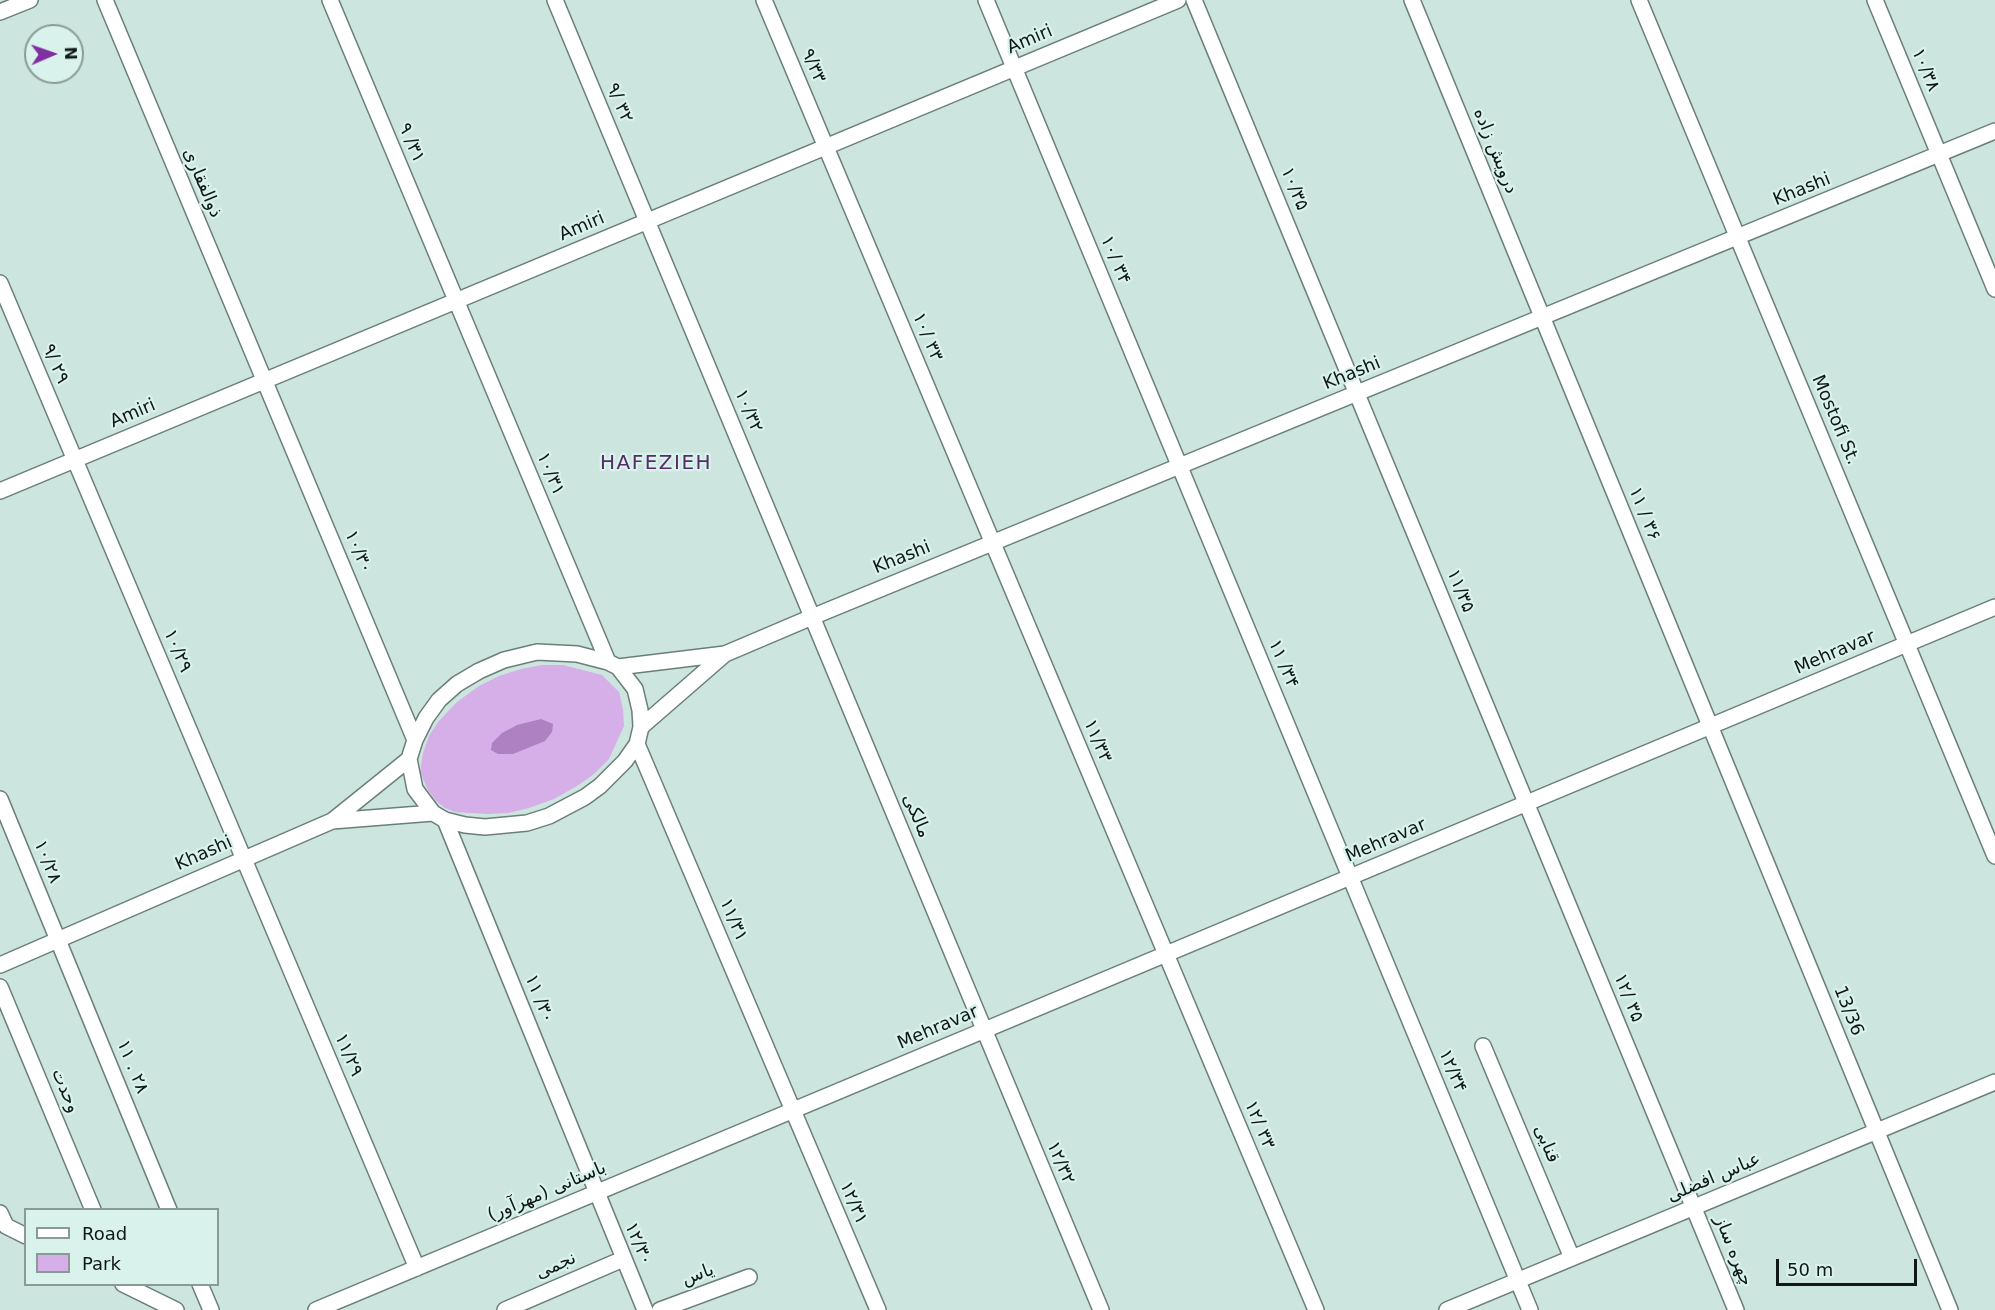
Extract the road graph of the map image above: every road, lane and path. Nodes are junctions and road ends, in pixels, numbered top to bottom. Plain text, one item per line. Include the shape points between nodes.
1 (30, 0) edge
2 (105, 0) edge
3 (330, 0) edge
4 (555, 0) edge
5 (764, 0) edge
6 (986, 0) edge
7 (1178, 0) edge
8 (1194, 0) edge
9 (1412, 0) edge
10 (1640, 0) edge
11 (1875, 0) edge
12 (0, 12) edge
13 (1014, 68) junction
14 (1995, 131) edge
15 (826, 147) junction
16 (1939, 154) junction
17 (647, 221) junction
18 (1738, 237) junction
19 (0, 283) edge
20 (1995, 289) edge
21 (456, 300) junction
22 (1542, 317) junction
23 (264, 380) junction
24 (1357, 393) junction
25 (75, 459) junction
26 (1179, 466) junction
27 (0, 490) edge
28 (992, 543) junction
29 (1995, 607) edge
30 (812, 616) junction
31 (1907, 644) junction
32 (725, 654) junction
33 (613, 665) junction
34 (1710, 726) junction
35 (640, 728) junction
36 (415, 740) junction
37 (637, 744) junction
38 (409, 759) junction
39 (0, 799) edge
40 (1526, 803) junction
41 (439, 816) junction
42 (332, 821) junction
43 (1995, 856) edge
44 (244, 858) junction
45 (1350, 877) junction
46 (58, 939) junction
47 (1166, 954) junction
48 (0, 964) edge
49 (0, 987) edge
50 (984, 1030) junction
51 (1483, 1046) dead end
52 (1995, 1082) edge
53 (793, 1110) junction
54 (1876, 1131) junction
55 (596, 1193) junction
56 (1694, 1207) junction
57 (93, 1208) edge
58 (169, 1208) edge
59 (3, 1219) edge
60 (24, 1235) edge
61 (623, 1258) junction
62 (1572, 1258) junction
63 (417, 1268) junction
64 (749, 1277) dead end
65 (1518, 1281) junction
66 (127, 1286) edge
67 (201, 1286) edge
68 (176, 1310) edge
69 (211, 1310) edge
70 (316, 1310) edge
71 (505, 1310) edge
72 (645, 1310) edge
73 (660, 1310) edge
74 (878, 1310) edge
75 (1101, 1310) edge
76 (1316, 1310) edge
77 (1447, 1310) edge
78 (1530, 1310) edge
79 (1736, 1310) edge
80 (1950, 1310) edge

1 - 12 street
2 - 23 street, ذوالفقاری
3 - 21 street, ۹ /۳۱
4 - 17 street, ۹/ ۳۲
5 - 15 street, ۹/۳۳
6 - 13 street, ۱۰/ ۳۴
7 - 13 street, Amiri
8 - 24 street, ۱۰/۳۵
9 - 22 street, درویش زاده
10 - 18 street, Mostofi St.
11 - 16 street, ۱۰/۳۸
13 - 15 street, Amiri
13 - 26 street, ۱۰/ ۳۴
14 - 16 street, Khashi
15 - 17 street, Amiri
15 - 28 street, ۱۰/ ۳۳
16 - 18 street, Khashi
16 - 20 street, ۱۰/۳۸
17 - 21 street, Amiri
17 - 30 street, ۱۰/۳۲
18 - 22 street, Khashi
18 - 31 street, Mostofi St.
19 - 25 street, ۹/ ۲۹
21 - 23 street, Amiri
21 - 33 street, ۱۰/۳۱
22 - 24 street, Khashi
22 - 34 street, ۱۱ / ۳۶
23 - 25 street, Amiri
23 - 36 street, ۱۰/۳۰
24 - 26 street, Khashi
24 - 40 street, ۱۱/۳۵
25 - 27 street, Amiri
25 - 44 street, ۱۰/۲۹
26 - 28 street, Khashi
26 - 45 street, ۱۱ /۳۴
28 - 30 street, Khashi
28 - 47 street, ۱۱/۳۳
29 - 31 street, Mehravar
30 - 32 street, Khashi
30 - 50 street, مالکی
31 - 34 street, Mehravar
31 - 43 street, Mostofi St.
32 - 33 street, Khashi
32 - 35 street, Khashi
33 - 35 street via 634,689
33 - 36 street via 561,652 537,652 504,660 479,670 447,691
34 - 40 street, Mehravar
34 - 54 street, 13/36
35 - 37 street
36 - 38 street
37 - 41 street via 600,786 549,816 527,823 485,827
37 - 53 street, ۱۱/۳۱
38 - 41 street via 415,789
38 - 42 street
39 - 46 street, ۱۰/۲۸
40 - 45 street, Mehravar
40 - 56 street, ۱۲/ ۳۵
41 - 42 street, Khashi
41 - 55 street, ۱۱ /۳۰
42 - 44 street, Khashi
44 - 46 street, Khashi
44 - 63 street, ۱۱/۲۹
45 - 47 street, Mehravar
45 - 65 street, ۱۲/۳۴
46 - 48 street, Khashi
46 - 58 street, ۱۱ . ۲۸
47 - 50 street, Mehravar
47 - 76 street, ۱۲/ ۳۳
49 - 57 street, وحدت
50 - 53 street, Mehravar
50 - 75 street, ۱۲/۳۲
51 - 62 street, قنایی
52 - 54 street, عباس افضلی
53 - 55 street, باستانی (مهرآور)
53 - 74 street, ۱۲/۳۱
54 - 56 street, عباس افضلی
54 - 80 street, 13/36
55 - 61 street, ۱۲/۳۰
55 - 63 street, باستانی (مهرآور)
56 - 62 street, عباس افضلی
56 - 79 street, چهره ساز
59 - 60 street
61 - 71 street, نجمی
61 - 72 street, ۱۲/۳۰
62 - 65 street, عباس افضلی
63 - 70 street, باستانی (مهرآور)
64 - 73 street, یاس
65 - 77 street, عباس افضلی
65 - 78 street, ۱۲/۳۴
66 - 68 street
67 - 69 street

